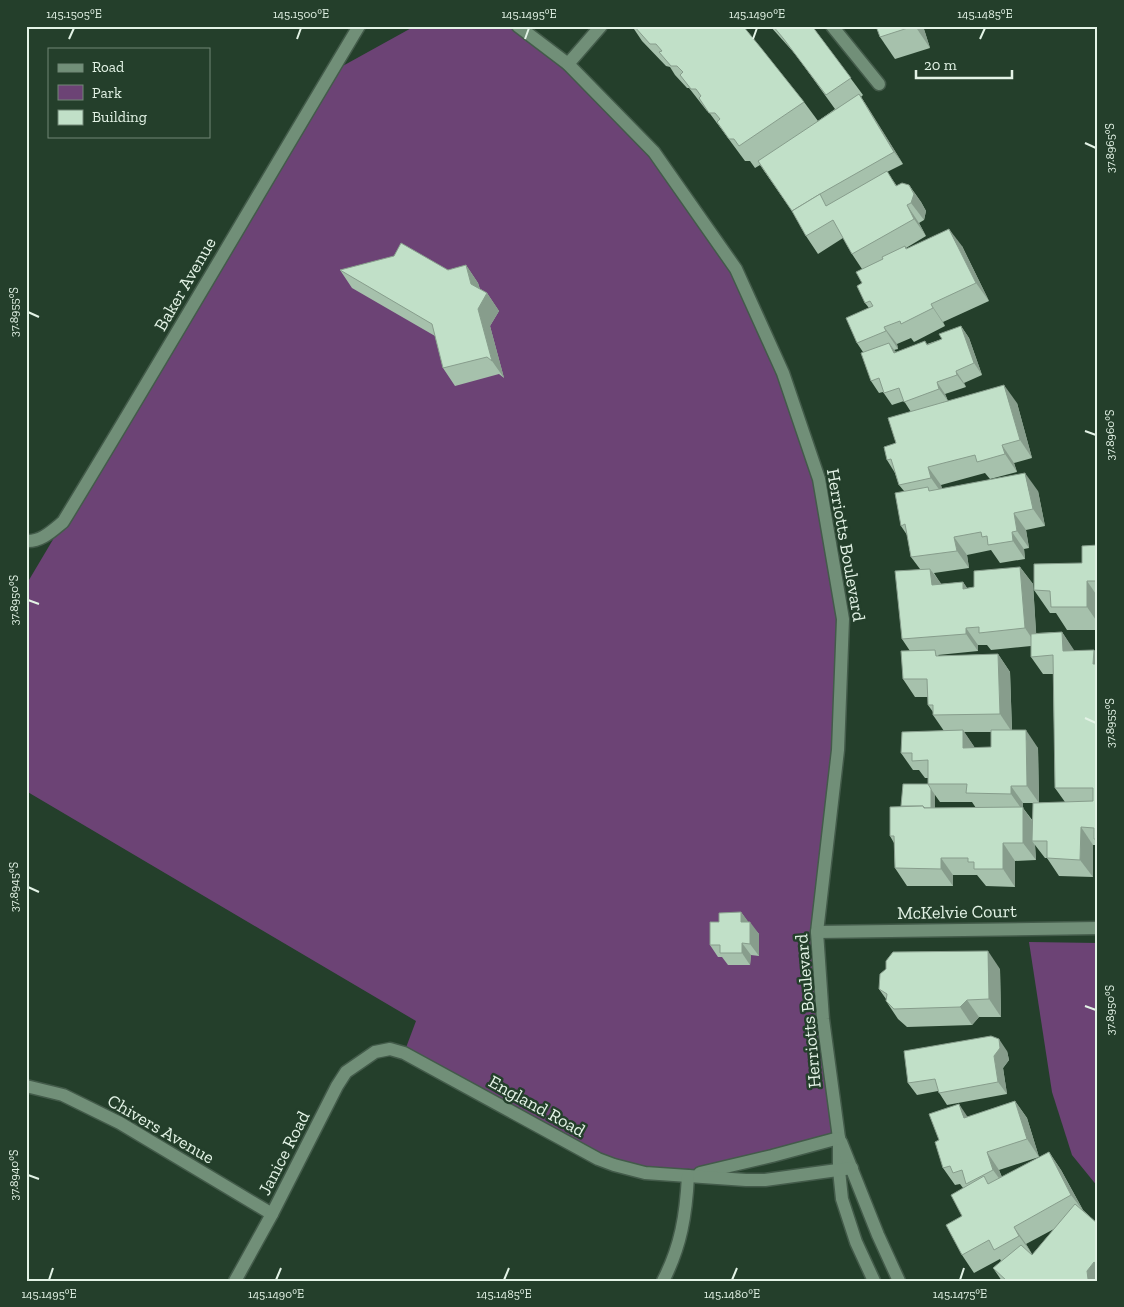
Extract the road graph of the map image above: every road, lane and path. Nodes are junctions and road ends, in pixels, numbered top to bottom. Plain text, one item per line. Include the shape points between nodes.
1 (358, 26) edge
2 (518, 26) edge
3 (601, 26) edge
4 (832, 26) edge
5 (568, 64) junction
6 (879, 84) dead end
7 (26, 541) edge
8 (1098, 928) edge
9 (817, 932) junction
10 (375, 1052) joint
11 (26, 1086) edge
12 (840, 1138) junction
13 (852, 1168) junction
14 (839, 1170) junction
15 (688, 1176) junction
16 (272, 1214) junction
17 (235, 1281) edge
18 (663, 1281) edge
19 (874, 1281) edge
20 (900, 1281) edge

1 - 7 street, Baker Avenue via 63,522 44,537
2 - 5 street, Herriotts Boulevard
3 - 5 street
4 - 6 street
5 - 9 street, Herriotts Boulevard via 654,152 736,269 783,373 819,479 843,619 838,750
8 - 9 street, McKelvie Court
9 - 12 street, Herriotts Boulevard via 823,1018
10 - 15 street, England Road via 390,1049 404,1053 598,1159 645,1173
10 - 16 street, Janice Road via 346,1072 337,1086
11 - 16 street, Chivers Avenue via 63,1095 120,1123
12 - 13 street
12 - 14 street
12 - 15 street, England Road
13 - 14 street, England Road
13 - 20 street
14 - 15 street, England Road via 755,1180
14 - 19 street via 847,1216
15 - 18 street via 681,1237
16 - 17 street, Janice Road

